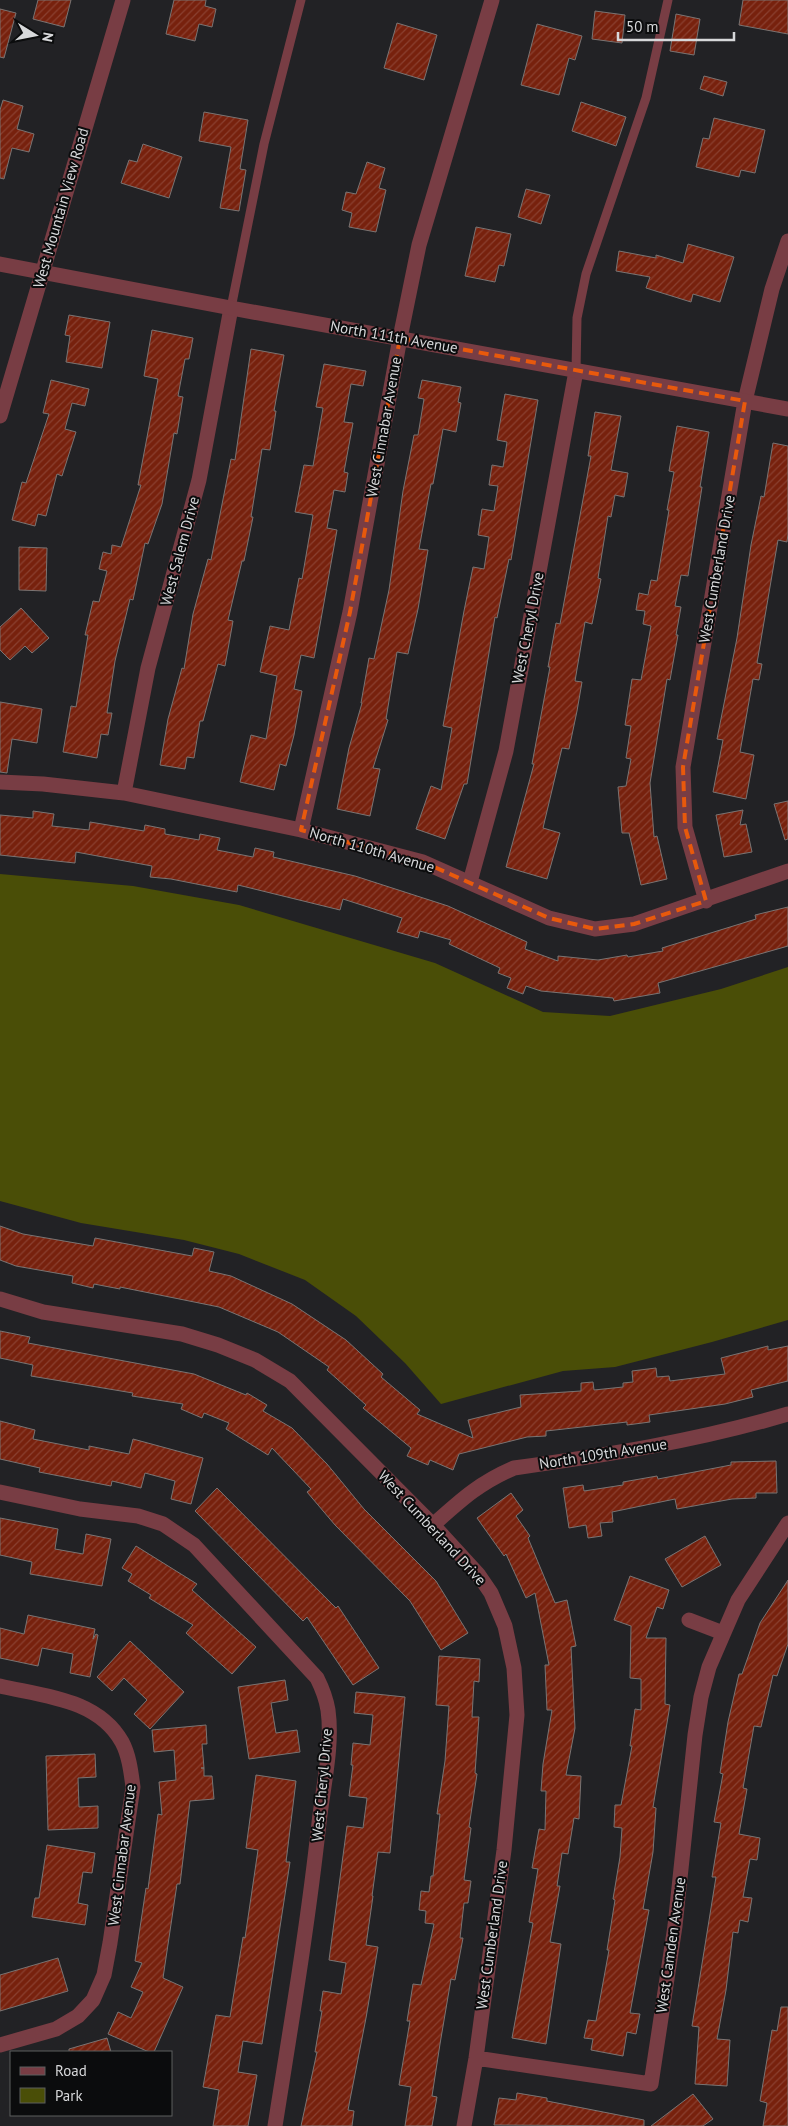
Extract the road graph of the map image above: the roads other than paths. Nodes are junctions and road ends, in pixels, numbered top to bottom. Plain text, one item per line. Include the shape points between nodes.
1 (122, 0) edge
2 (301, 0) edge
3 (492, 0) edge
4 (668, 0) edge
5 (788, 241) edge
6 (0, 264) edge
7 (43, 271) junction
8 (231, 308) junction
9 (400, 338) junction
10 (576, 371) junction
11 (745, 401) junction
12 (788, 409) edge
13 (0, 416) edge
14 (0, 782) edge
15 (124, 792) junction
16 (301, 830) junction
17 (788, 871) edge
18 (470, 882) junction
19 (706, 901) junction
20 (0, 1298) edge
21 (788, 1414) edge
22 (0, 1492) edge
23 (788, 1522) edge
24 (433, 1525) junction
25 (689, 1620) dead end
26 (724, 1633) junction
27 (0, 1686) edge
28 (0, 2045) edge
29 (476, 2058) junction
30 (275, 2126) edge
31 (464, 2126) edge

1 - 7 street, West Mountain View Road
2 - 8 lane via 264,144
3 - 9 street, West Cinnabar Avenue via 419,245
4 - 10 lane via 646,98 586,274 577,318
5 - 11 street, West Cumberland Drive via 772,289
6 - 7 street, North 111th Avenue
7 - 8 street, North 111th Avenue
7 - 13 street, West Mountain View Road
8 - 9 street, North 111th Avenue
8 - 15 street, West Salem Drive via 199,480 148,668
9 - 10 street, North 111th Avenue
9 - 16 street, West Cinnabar Avenue via 350,612
10 - 11 street, North 111th Avenue
10 - 18 street, West Cheryl Drive via 506,751
11 - 12 street, North 111th Avenue
11 - 19 street, West Cumberland Drive via 683,767 685,827
14 - 15 street, North 110th Avenue
15 - 16 street, North 110th Avenue
16 - 18 street, North 110th Avenue via 423,862
17 - 19 street, North 110th Avenue
18 - 19 street, North 110th Avenue via 549,918 595,929 634,924
20 - 24 street, West Cumberland Drive via 43,1312 182,1334 255,1360 290,1381
21 - 24 street, North 109th Avenue via 670,1444 514,1468 472,1490
22 - 30 street, West Cheryl Drive via 80,1509 138,1516 163,1524 194,1545 316,1678 326,1696 328,1738 316,1854
23 - 26 street, West Camden Avenue via 738,1600
24 - 29 street, West Cumberland Drive via 491,1593 505,1626 514,1668 517,1715 507,1821
25 - 26 street
26 - 29 street, West Camden Avenue via 709,1667 695,1735 678,1900 651,2084
27 - 28 street, West Cinnabar Avenue via 76,1703 111,1726 123,1743 133,1787 104,1975 93,2000 78,2016 56,2028
29 - 31 street, West Cumberland Drive

